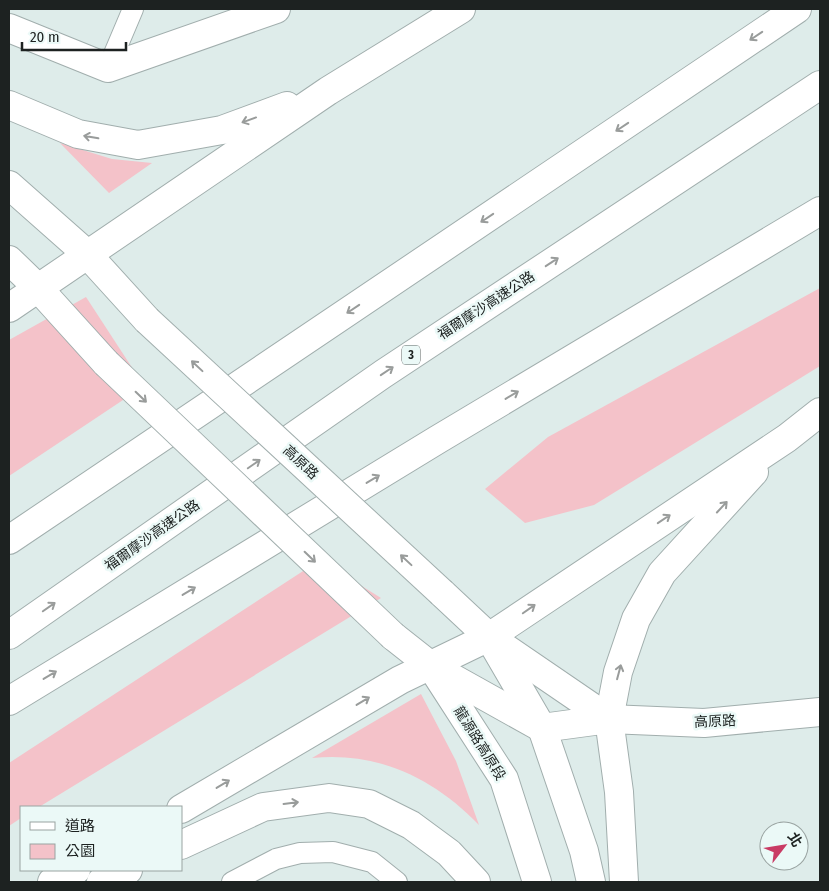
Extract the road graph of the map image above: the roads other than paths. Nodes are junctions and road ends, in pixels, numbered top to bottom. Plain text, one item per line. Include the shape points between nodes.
1 (133, 9) edge
2 (276, 9) edge
3 (461, 9) edge
4 (797, 9) edge
5 (9, 28) edge
6 (108, 68) junction
7 (820, 85) edge
8 (328, 91) junction
9 (9, 105) edge
10 (9, 185) edge
11 (820, 210) edge
12 (87, 254) junction
13 (9, 260) edge
14 (39, 289) junction
15 (9, 308) edge
16 (820, 412) edge
17 (786, 438) junction
18 (9, 540) edge
19 (9, 635) edge
20 (489, 637) junction
21 (431, 666) junction
22 (9, 701) edge
23 (820, 712) edge
24 (609, 720) junction
25 (542, 728) junction
26 (182, 808) edge
27 (182, 845) edge
28 (74, 871) edge
29 (126, 871) edge
30 (52, 882) edge
31 (101, 882) edge
32 (232, 882) edge
33 (397, 882) edge
34 (476, 882) edge
35 (537, 882) edge
36 (591, 882) edge
37 (624, 882) edge

1 - 6 lane
2 - 6 main road
3 - 8 main road
4 -> 18 main road
5 - 6 main road
19 -> 7 main road, 福爾摩沙高速公路 / 3 via 383,374
8 -> 9 main road via 222,130 138,145 78,134
8 - 12 main road
10 - 12 main road, 高原路
22 -> 11 main road
12 - 14 main road
20 -> 12 main road, 高原路, bridge via 147,320
13 - 14 main road
14 - 15 main road
14 -> 21 main road, bridge via 106,364 393,636
16 - 17 main road
20 -> 17 main road
24 -> 17 main road via 618,672 636,619 662,573
20 - 21 main road
20 - 24 main road, 高原路
20 - 25 main road
21 - 25 main road
26 -> 21 main road via 400,680
21 - 35 main road, 龍源路高原段 via 504,779
23 - 24 main road, 高原路 via 704,723
24 - 25 main road, 高原路
24 - 37 main road via 619,792
25 - 36 main road via 584,851
27 -> 34 main road via 262,807 337,799 369,804 411,825 449,853
28 - 30 main road
29 - 31 main road
32 - 33 lane via 276,859 300,853 333,852 372,862

